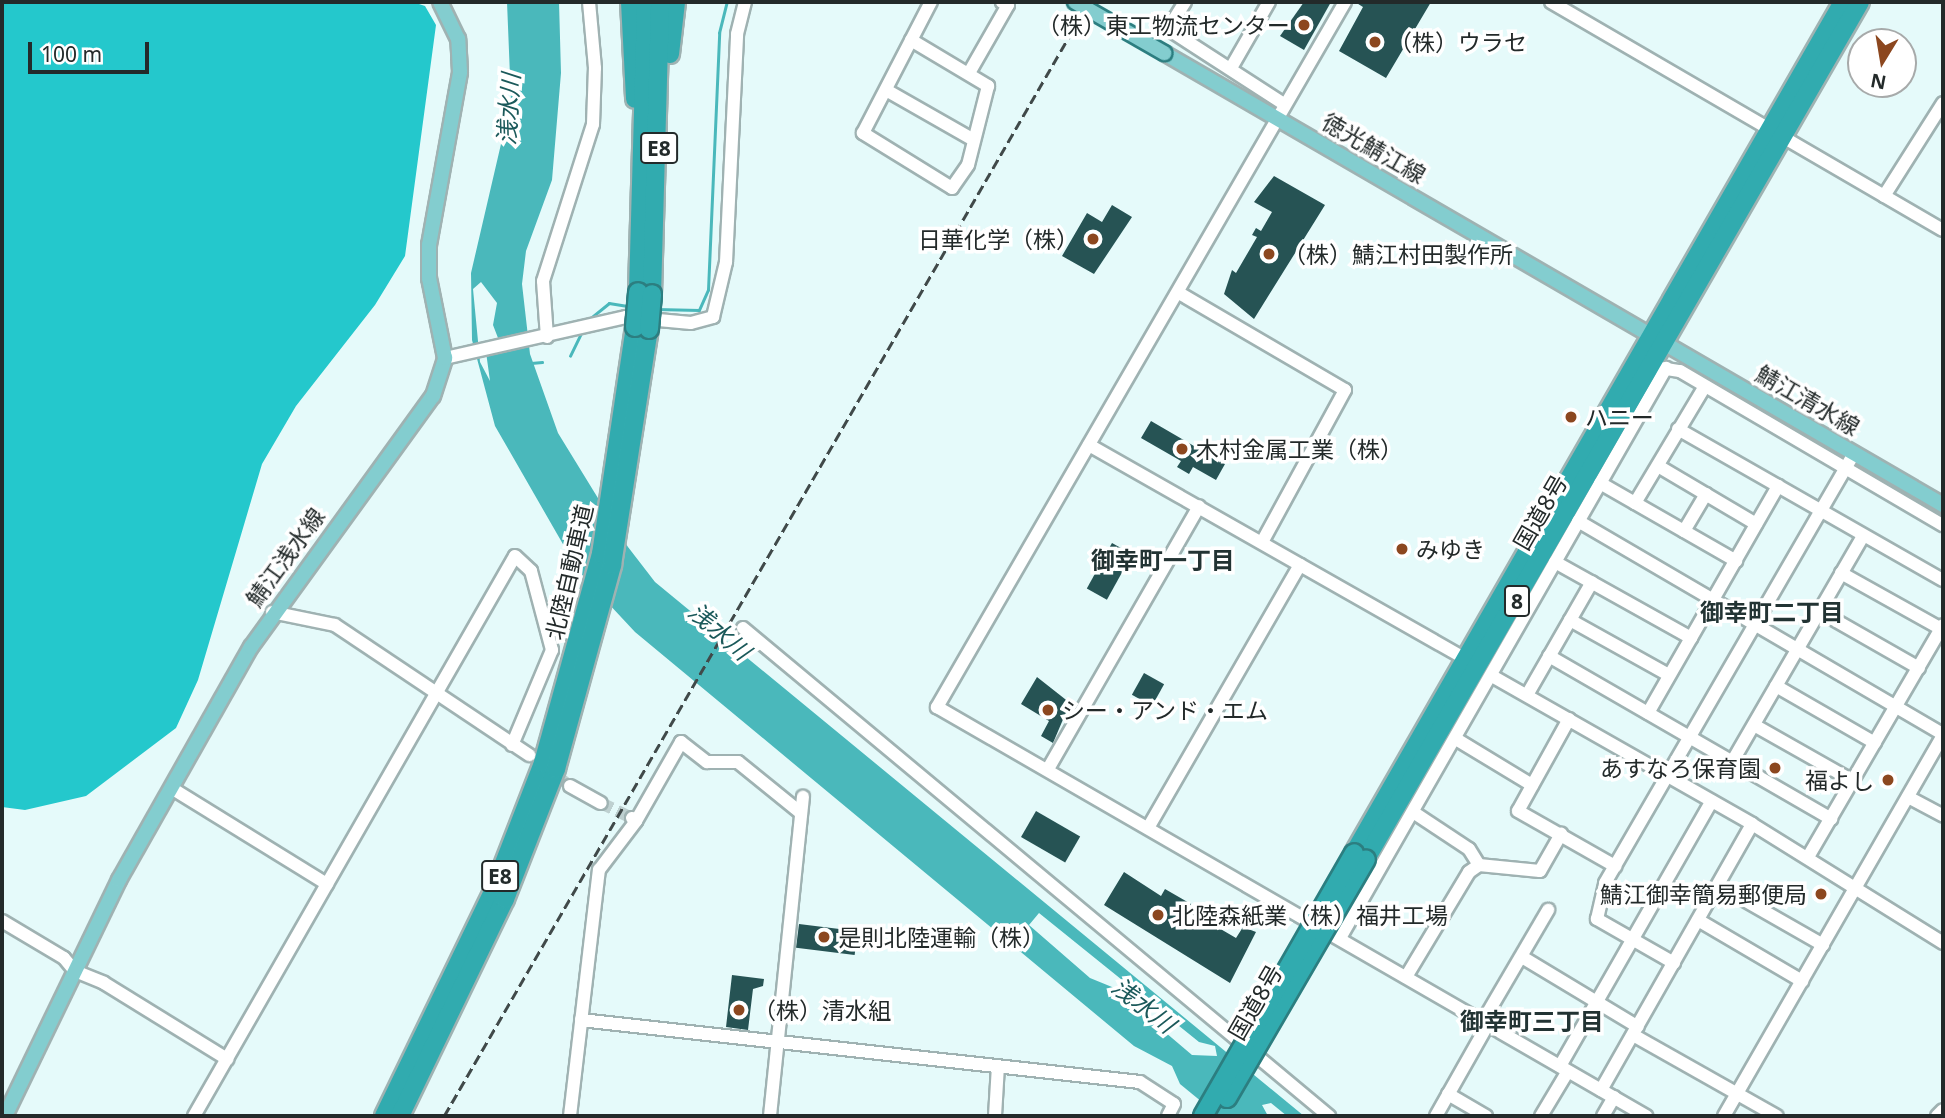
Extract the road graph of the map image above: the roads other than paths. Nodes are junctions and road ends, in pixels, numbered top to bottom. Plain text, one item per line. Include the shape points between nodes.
1 (440, 2) edge
2 (589, 2) edge
3 (630, 2) edge
4 (646, 2) edge
5 (660, 2) edge
6 (676, 2) edge
7 (745, 2) edge
8 (931, 2) edge
9 (1002, 2) edge
10 (1075, 2) edge
11 (1185, 2) edge
12 (1269, 2) edge
13 (1345, 2) edge
14 (1551, 2) edge
15 (1843, 2) edge
16 (1860, 2) edge
17 (911, 40) junction
18 (1231, 68) junction
19 (969, 73) junction
20 (886, 90) junction
21 (1943, 103) edge
22 (1284, 104) junction
23 (1275, 118) junction
24 (1776, 132) junction
25 (972, 139) junction
26 (1884, 196) junction
27 (1943, 230) edge
28 (648, 243) junction
29 (1179, 293) junction
30 (545, 337) junction
31 (1657, 337) junction
32 (452, 358) junction
33 (1666, 368) junction
34 (1647, 370) junction
35 (1705, 386) junction
36 (1678, 429) junction
37 (1089, 445) junction
38 (1854, 453) junction
39 (1658, 466) junction
40 (1846, 468) junction
41 (1600, 483) junction
42 (1778, 486) junction
43 (1706, 494) junction
44 (1635, 503) junction
45 (1943, 505) edge
46 (1199, 506) junction
47 (1821, 511) junction
48 (1577, 521) junction
49 (1756, 524) junction
50 (1943, 525) edge
51 (1684, 531) junction
52 (1863, 536) junction
53 (1262, 542) junction
54 (1736, 561) junction
55 (1555, 562) junction
56 (1300, 565) junction
57 (1841, 573) junction
58 (1943, 580) edge
59 (1592, 582) junction
60 (1713, 600) junction
61 (1819, 611) junction
62 (272, 612) junction
63 (1570, 620) junction
64 (1756, 625) junction
65 (1942, 627) edge
66 (590, 628) junction
67 (743, 628) dead end
68 (1691, 638) junction
69 (1797, 649) junction
70 (1549, 656) junction
71 (1462, 657) junction
72 (1919, 668) junction
73 (1669, 675) junction
74 (1492, 676) junction
75 (1776, 686) junction
76 (436, 695) junction
77 (1527, 695) junction
78 (1897, 706) junction
79 (1648, 713) junction
80 (1569, 719) junction
81 (1754, 725) junction
82 (1943, 735) edge
83 (1690, 737) junction
84 (1456, 739) junction
85 (1875, 743) junction
86 (512, 745) junction
87 (529, 755) tunnel mouth
88 (1732, 762) junction
89 (1048, 769) junction
90 (1668, 776) junction
91 (1853, 780) junction
92 (1532, 785) junction
93 (570, 786) tunnel mouth
94 (173, 789) junction
95 (1908, 796) junction
96 (803, 797) dead end
97 (1712, 801) junction
98 (601, 803) tunnel mouth
99 (1413, 812) junction
100 (801, 813) junction
101 (1943, 816) edge
102 (1832, 819) junction
103 (1752, 824) junction
104 (1148, 828) junction
105 (1561, 834) junction
106 (1360, 856) junction
107 (1808, 857) junction
108 (1479, 865) junction
109 (1615, 866) junction
110 (327, 884) junction
111 (1718, 885) junction
112 (1854, 892) junction
113 (1548, 910) dead end
114 (1306, 919) junction
115 (1698, 920) junction
116 (2, 921) edge
117 (1340, 938) junction
118 (1633, 939) junction
119 (1943, 943) edge
120 (1823, 945) junction
121 (1522, 957) junction
122 (1674, 963) junction
123 (75, 971) junction
124 (1406, 976) junction
125 (1802, 981) junction
126 (1596, 1002) junction
127 (581, 1020) junction
128 (1485, 1023) junction
129 (1636, 1031) junction
130 (779, 1042) junction
131 (227, 1059) junction
132 (998, 1066) junction
133 (1564, 1068) junction
134 (1601, 1090) junction
135 (1448, 1094) junction
136 (1737, 1094) junction
137 (1614, 1097) junction
138 (1943, 1110) edge
139 (5, 1116) edge
140 (194, 1116) edge
141 (384, 1116) edge
142 (400, 1116) edge
143 (570, 1116) edge
144 (770, 1116) edge
145 (995, 1116) edge
146 (1168, 1116) edge
147 (1203, 1116) edge
148 (1216, 1116) edge
149 (1329, 1116) edge
150 (1436, 1116) edge
151 (1486, 1116) edge
152 (1541, 1116) edge
153 (1602, 1116) edge
154 (1646, 1116) edge
155 (1724, 1116) edge
156 (1777, 1116) edge
157 (1937, 1116) edge

1 - 32 main road, 鯖江浅水線 via 457,39 460,72 429,245 429,278
2 - 30 street via 596,68 593,124 543,281
3 - 28 highway
4 - 28 highway, 北陸自動車道 / E8
5 - 28 highway, 北陸自動車道 / E8
6 - 28 highway
7 - 30 street via 737,34 729,236 713,317 691,323 626,317
8 - 17 street
9 - 19 street via 1008,5
10 - 23 main road, 徳光鯖江線, bridge
11 - 18 street via 1168,29
12 - 18 street
13 - 22 street
14 - 24 street
15 - 24 highway, 国道8号 / 8
16 - 24 highway, 国道8号 / 8
17 - 19 street
17 - 20 street
18 - 22 street
19 - 25 street via 988,86
20 - 25 street
20 - 25 street via 863,133 952,188 968,165
21 - 26 street
22 - 23 street
23 - 29 street
23 - 31 main road, 徳光鯖江線
24 - 26 street
24 - 31 highway, 国道8号 / 8
26 - 27 street
28 - 66 highway, 北陸自動車道 / E8, bridge via 622,478
29 - 37 street
29 - 53 street via 1345,390
30 - 32 street
31 - 34 highway, 国道8号 / 8
31 - 38 main road, 鯖江清水線
31 - 71 highway, 国道8号 / 8
32 - 62 main road, 鯖江浅水線 via 409,433
33 - 34 street
33 - 35 street
33 - 41 street
34 - 106 highway, 国道8号 / 8
35 - 36 street
35 - 40 street
36 - 39 street
36 - 42 street
37 - 46 street
37 - 89 street via 937,706
38 - 40 street
38 - 45 main road, 鯖江清水線
39 - 43 street
39 - 44 street
40 - 47 street
40 - 50 street
41 - 44 street
41 - 48 street
42 - 47 street
42 - 49 street
43 - 49 street
43 - 51 street
44 - 51 street
46 - 53 street
46 - 89 street
47 - 52 street
47 - 64 street
48 - 55 street
48 - 60 street
49 - 54 street
51 - 54 street
52 - 57 street
52 - 58 street
53 - 56 street
54 - 60 street
55 - 59 street
55 - 74 street
56 - 71 street
56 - 104 street
57 - 61 street
57 - 65 street
59 - 63 street
59 - 68 street
60 - 64 street
60 - 68 street
61 - 69 street
61 - 72 street
62 - 76 street via 334,625
62 - 94 main road, 鯖江浅水線
63 - 70 street
63 - 73 street
64 - 69 street
64 - 83 street
65 - 72 street
66 - 141 highway, 北陸自動車道 / E8 via 498,882
66 - 142 highway, 北陸自動車道 / E8 via 526,848
67 - 149 street
68 - 73 street
69 - 75 street
69 - 78 street
70 - 77 street
70 - 79 street
71 - 106 highway, 国道8号 / 8
71 - 114 street
72 - 78 street
73 - 79 street
74 - 77 street
74 - 84 street
75 - 81 street
75 - 85 street
76 - 86 street
76 - 86 street via 515,556 531,571 552,650
76 - 110 street
77 - 80 street
78 - 82 street
78 - 85 street
79 - 83 street
80 - 90 street
80 - 92 street
81 - 88 street
81 - 91 street
82 - 95 street
83 - 88 street
83 - 90 street
84 - 92 street
84 - 99 street
85 - 91 street
86 - 87 street
88 - 102 street
89 - 104 street
90 - 97 street
90 - 109 street
91 - 102 street
92 - 105 street via 1518,811
93 - 98 street
94 - 110 street
94 - 123 main road, 鯖江浅水線 via 119,880
95 - 101 street
95 - 112 street
96 - 100 street
97 - 103 street
97 - 118 street
99 - 108 street via 1469,849
99 - 117 street
100 - 127 street via 738,762 707,762 681,742 599,870
100 - 130 street
102 - 107 street
103 - 107 street
103 - 111 street
104 - 114 street
105 - 108 street via 1540,871
105 - 109 street
106 - 147 highway, 国道8号 / 8, bridge
106 - 148 highway, 国道8号 / 8, bridge
107 - 112 street
108 - 124 street via 1460,883
109 - 118 street via 1597,919
110 - 131 street
111 - 115 street
111 - 120 street
112 - 119 street
112 - 120 street
113 - 121 street
114 - 117 street
115 - 122 street
115 - 125 street
116 - 123 street via 64,958
117 - 124 street
118 - 122 street
118 - 126 street
120 - 125 street
121 - 126 street
121 - 128 street
122 - 129 street
123 - 131 street via 104,983
123 - 139 main road, 鯖江浅水線
124 - 128 street
125 - 136 street
126 - 129 street
126 - 133 street
127 - 130 street
127 - 143 street
128 - 133 street
128 - 135 street
129 - 134 street
129 - 136 street
130 - 132 street
130 - 144 street
131 - 140 street
132 - 145 street
132 - 146 street via 1140,1082 1174,1104
133 - 134 street
133 - 152 street
134 - 137 street
135 - 150 street
135 - 151 street
136 - 155 street
136 - 156 street
137 - 153 street
137 - 154 street
138 - 157 street

